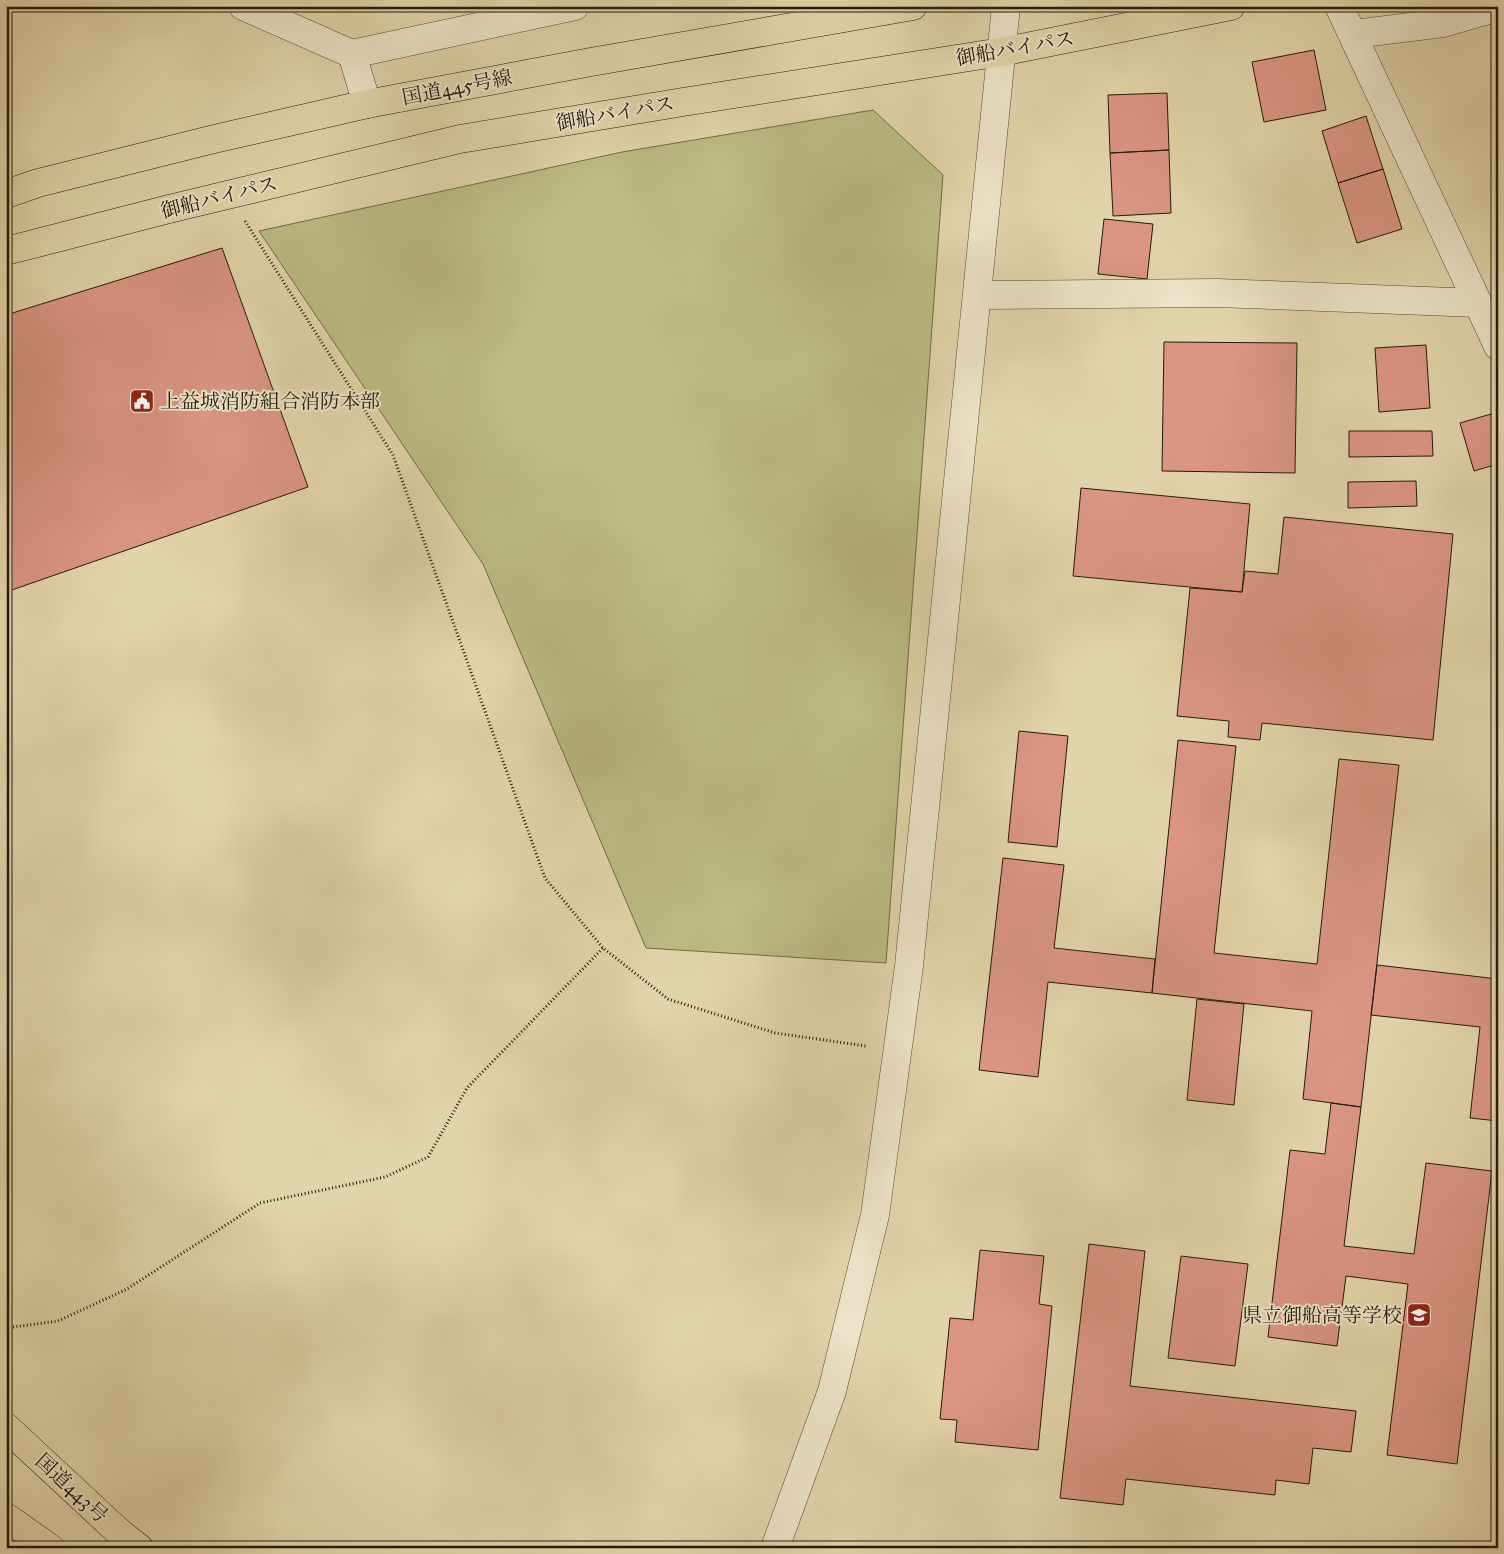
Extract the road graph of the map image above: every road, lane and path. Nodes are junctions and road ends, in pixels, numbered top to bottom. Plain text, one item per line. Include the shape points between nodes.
1 (243, 6) edge
2 (575, 6) edge
3 (912, 6) edge
4 (1006, 6) edge
5 (1231, 6) edge
6 (1339, 6) edge
7 (1498, 7) edge
8 (1354, 34) junction
9 (1001, 52) junction
10 (352, 54) junction
11 (367, 104) junction
12 (6, 194) edge
13 (233, 194) junction
14 (6, 252) edge
15 (978, 295) junction
16 (1478, 303) junction
17 (1498, 346) edge
18 (603, 948) junction
19 (898, 1050) junction
20 (6, 1328) edge
21 (6, 1427) edge
22 (6, 1517) edge
23 (776, 1547) edge
24 (50, 1548) edge
25 (139, 1548) edge

1 - 10 street
2 - 10 street
3 - 11 highway, 国道445号線
4 - 9 street
5 - 9 highway, 御船バイパス
6 - 8 street
7 - 8 street via 1443,23
8 - 16 street
9 - 13 highway, 御船バイパス via 460,139
9 - 15 street
10 - 11 street
11 - 12 highway, 国道445号線 via 210,140
13 - 14 highway, 御船バイパス
13 - 18 path via 246,223 393,455 545,878
15 - 16 street via 1217,293
15 - 19 street
16 - 17 street
18 - 19 path via 668,999 775,1034
18 - 20 path via 467,1088 428,1157 385,1177 260,1203 127,1289 58,1320
19 - 23 street via 875,1215 837,1373
21 - 25 highway, 国道443号
22 - 24 highway

